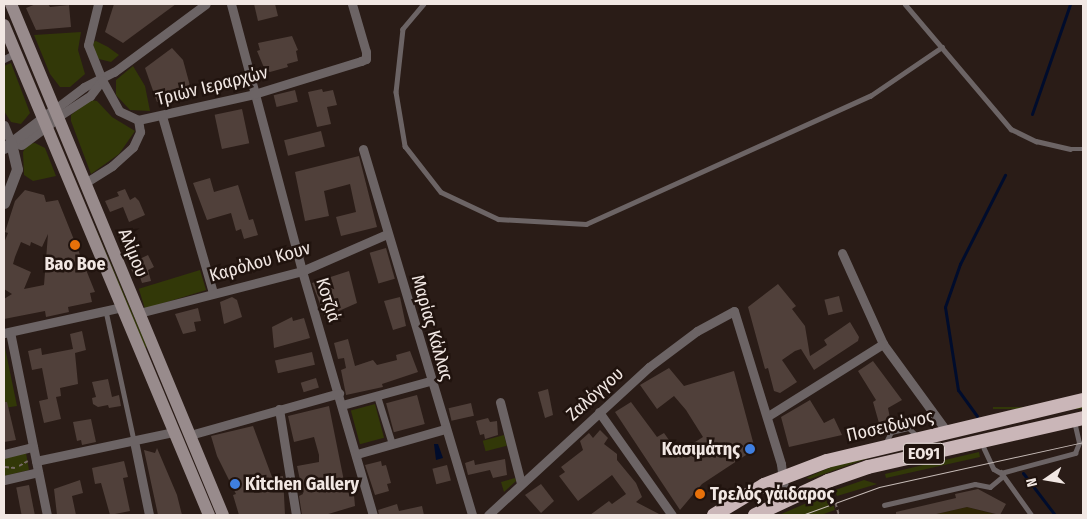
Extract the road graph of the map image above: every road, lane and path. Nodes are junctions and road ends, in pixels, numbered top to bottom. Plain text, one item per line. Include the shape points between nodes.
1 (11, 4) edge
2 (98, 4) edge
3 (206, 4) edge
4 (231, 4) edge
5 (352, 4) edge
6 (424, 4) edge
7 (905, 4) edge
8 (4, 25) edge
9 (10, 45) edge
10 (942, 47) junction
11 (4, 59) edge
12 (102, 80) junction
13 (254, 94) junction
14 (57, 112) junction
15 (162, 116) junction
16 (138, 120) junction
17 (44, 122) junction
18 (4, 126) edge
19 (8, 145) edge
20 (363, 149) dead end
21 (1083, 149) edge
22 (16, 154) junction
23 (85, 183) junction
24 (4, 202) edge
25 (387, 234) junction
26 (842, 253) dead end
27 (302, 270) junction
28 (213, 293) junction
29 (122, 307) junction
30 (106, 311) junction
31 (139, 313) junction
32 (7, 332) edge
33 (883, 344) junction
34 (430, 381) junction
35 (339, 393) junction
36 (377, 396) junction
37 (1083, 400) edge
38 (500, 402) dead end
39 (342, 405) junction
40 (279, 409) junction
41 (600, 412) junction
42 (768, 416) junction
43 (1079, 419) edge
44 (445, 429) junction
45 (174, 432) junction
46 (948, 432) junction
47 (190, 435) junction
48 (134, 441) junction
49 (392, 444) junction
50 (34, 447) junction
51 (984, 448) dead end
52 (4, 454) edge
53 (357, 454) junction
54 (36, 460) junction
55 (4, 467) edge
56 (38, 472) junction
57 (1001, 475) junction
58 (784, 477) junction
59 (4, 480) edge
60 (521, 483) junction
61 (832, 490) dead end
62 (884, 505) dead end
63 (770, 507) junction
64 (47, 515) edge
65 (149, 515) edge
66 (209, 515) edge
67 (223, 515) edge
68 (296, 515) edge
69 (373, 515) edge
70 (472, 515) edge
71 (488, 515) edge
72 (672, 515) edge
73 (714, 515) edge
74 (755, 515) edge
75 (839, 515) edge
76 (1031, 515) edge

1 - 14 main road, Αλίμου
2 - 12 street, Τριών Ιεραρχών via 88,45
3 - 12 street
4 - 13 street, Κοτζιά
5 - 13 street, Τριών Ιεραρχών via 366,59
6 - 10 lane via 403,29 396,92 405,146 441,192 498,219 586,224 870,96
7 - 10 lane
8 - 9 main road, Αλίμου
9 - 11 street
9 - 17 main road, Αλίμου
10 - 21 lane via 1011,129 1036,141
12 - 14 street via 84,87
12 - 14 street via 90,96
12 - 16 street, Τριών Ιεραρχών via 119,111
13 - 15 street, Τριών Ιεραρχών
13 - 27 street, Κοτζιά
14 - 17 street
14 - 23 main road, Αλίμου
15 - 16 street, Τριών Ιεραρχών
15 - 28 street
16 - 23 street via 140,132 133,147 112,166
17 - 19 street
17 - 22 street via 22,143
17 - 29 main road, Αλίμου
18 - 19 street
19 - 22 street
20 - 25 street, Μαρίας Κάλλας
22 - 24 street via 17,169
23 - 31 main road, Αλίμου
25 - 27 street, Καρόλου Κουν
25 - 34 street, Μαρίας Κάλλας
26 - 33 street
27 - 28 street, Καρόλου Κουν
27 - 35 street, Κοτζιά
28 - 31 street, Καρόλου Κουν
29 - 30 street
29 - 45 main road, Αλίμου
30 - 32 street
30 - 48 lane
31 - 47 main road, Αλίμου
32 - 50 street
33 - 42 street
33 - 46 street
34 - 36 street
34 - 44 street, Μαρίας Κάλλας
35 - 39 street, Κοτζιά
35 - 40 street
36 - 39 street
36 - 49 street
37 - 46 highway, Ποσειδώνος / ΕΟ91
38 - 60 street
39 - 53 street, Κοτζιά
40 - 47 street
40 - 68 street
41 - 42 street, Ζαλόγγου via 649,367 697,330 734,310
41 - 60 street, Ζαλόγγου
41 - 72 street
42 - 58 street
43 - 57 lane via 1079,443 1074,453 1008,468
43 - 63 highway, Ποσειδώνος / ΕΟ91 via 868,467
44 - 49 street
44 - 70 street, Μαρίας Κάλλας
45 - 48 street
45 - 66 main road, Αλίμου
46 - 58 highway, Ποσειδώνος / ΕΟ91 via 827,461
47 - 67 main road, Αλίμου
48 - 54 street
48 - 65 street
49 - 53 street
50 - 52 street
50 - 54 street
51 - 57 lane via 994,469
53 - 69 street, Κοτζιά
54 - 55 path via 16,468
54 - 56 street
56 - 59 street
56 - 64 street
57 - 62 lane via 990,487 975,484
57 - 76 lane
58 - 63 street via 783,492
58 - 73 highway, Ποσειδώνος / ΕΟ91
60 - 71 street, Ζαλόγγου
61 - 75 path
63 - 74 highway, Ποσειδώνος / ΕΟ91

